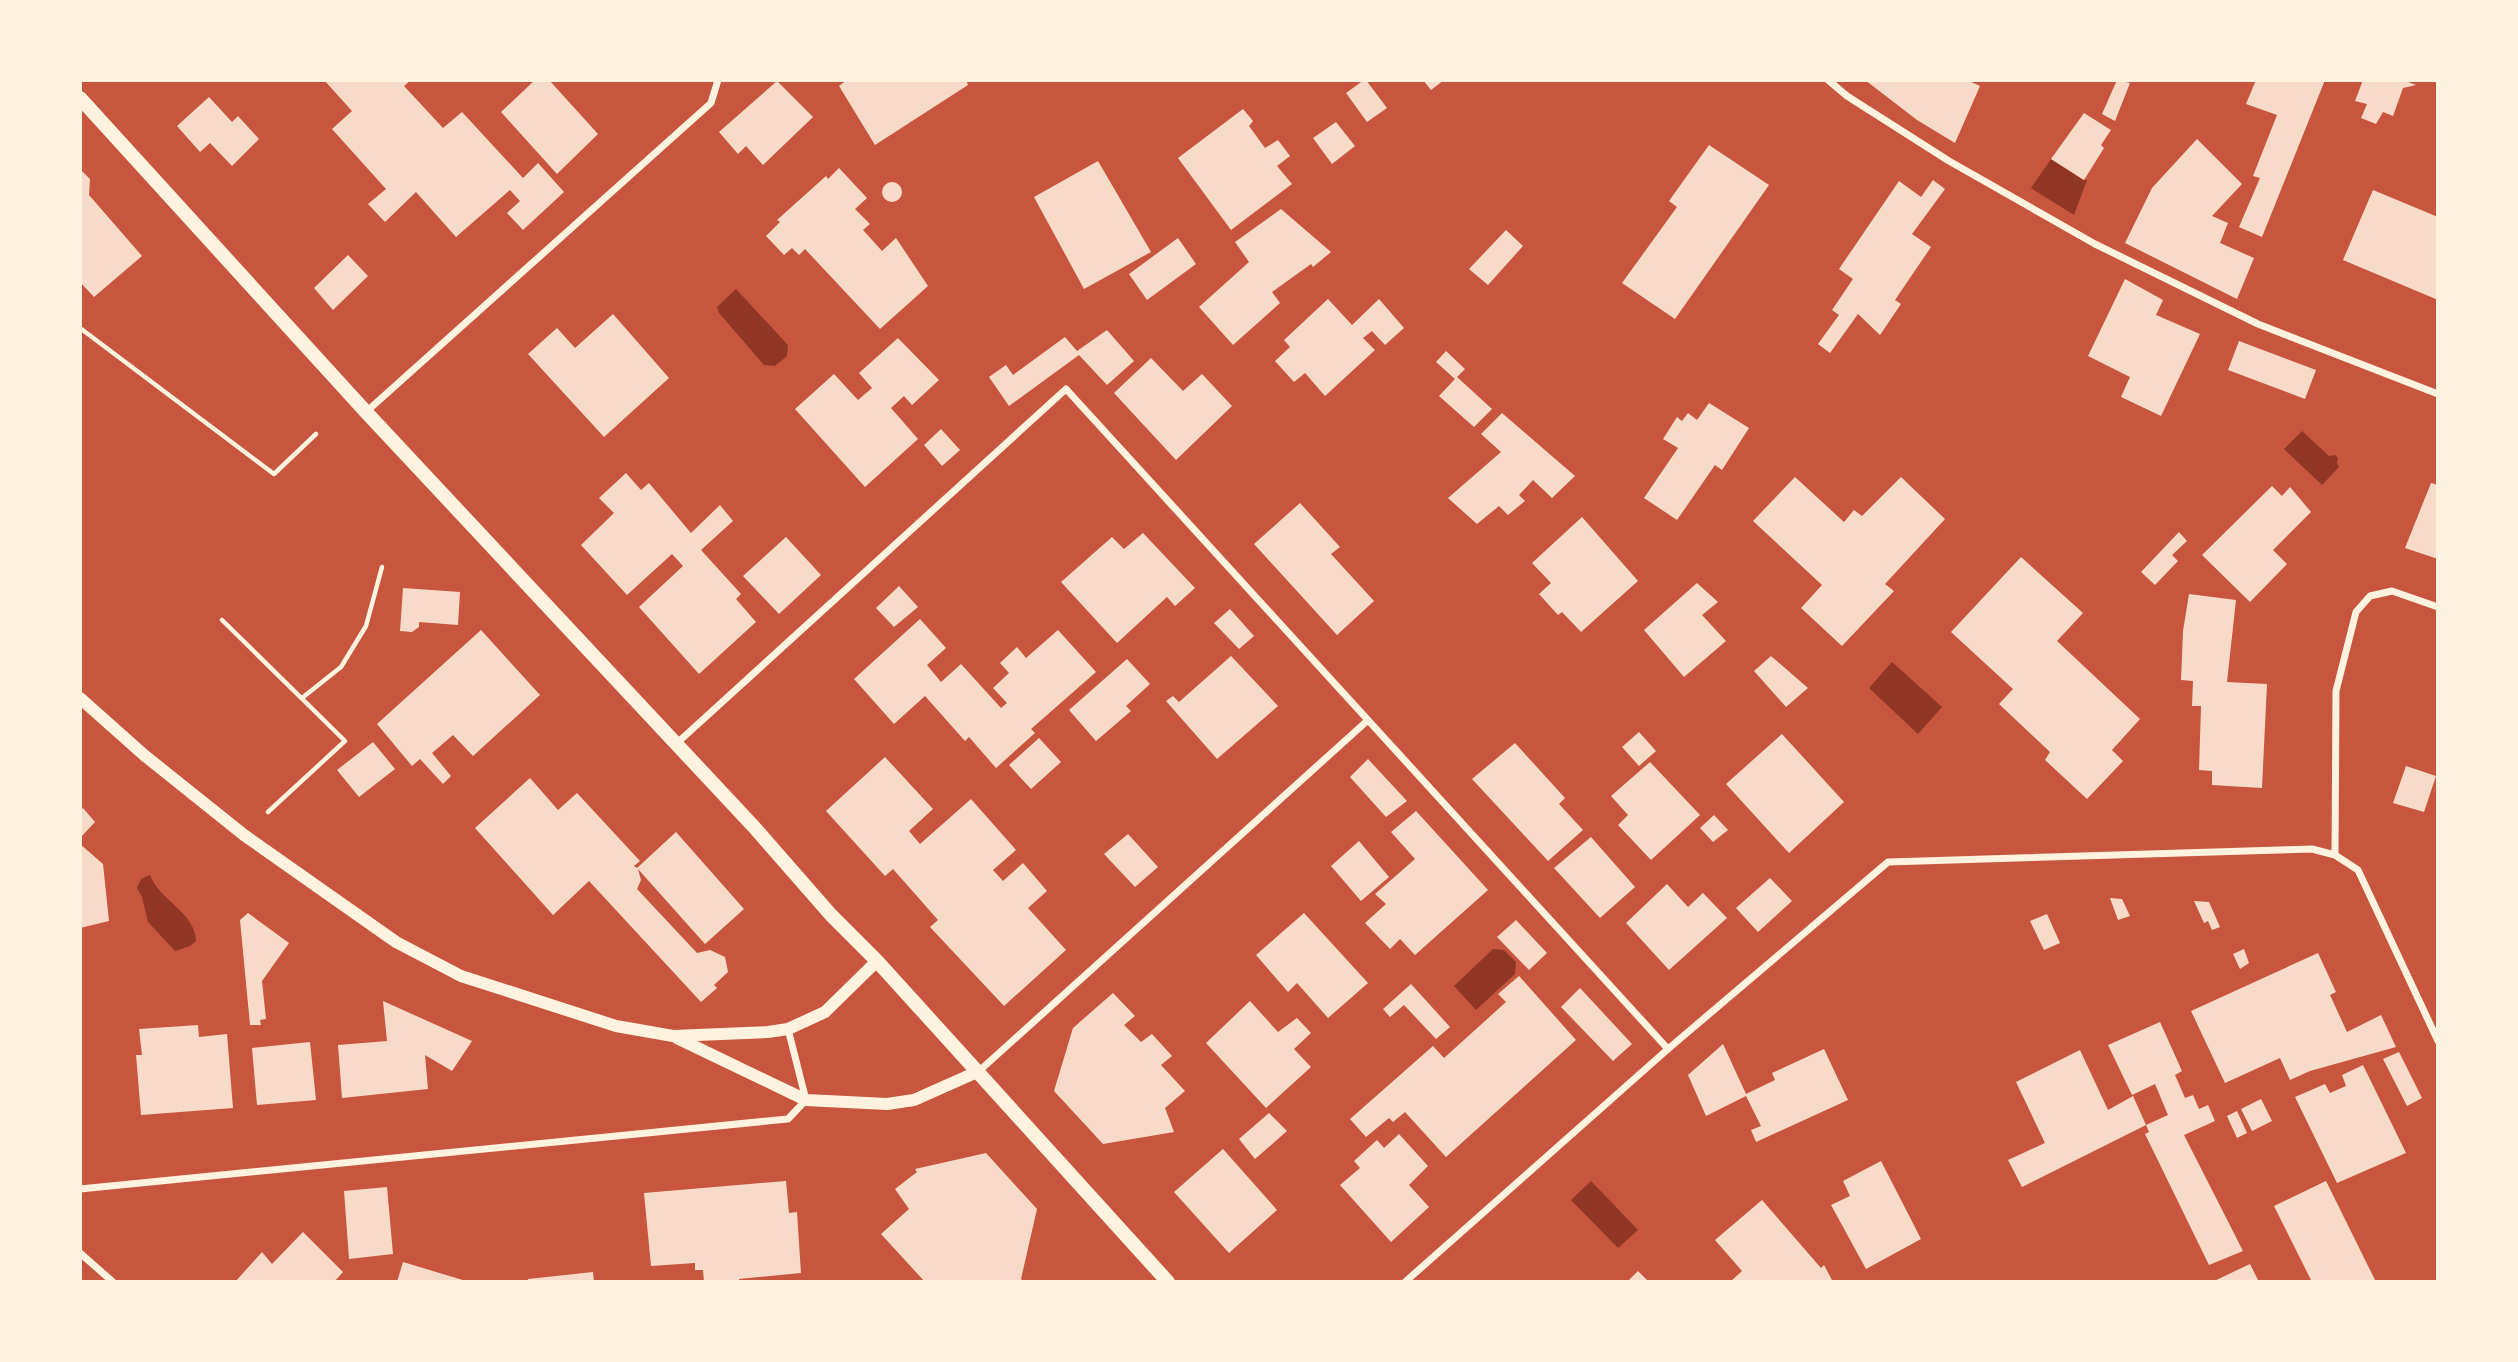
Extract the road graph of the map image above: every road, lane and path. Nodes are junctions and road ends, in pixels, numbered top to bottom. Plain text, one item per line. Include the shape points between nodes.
1 (718, 80) edge
2 (1828, 80) edge
3 (80, 98) edge
4 (80, 328) edge
5 (2438, 394) edge
6 (366, 412) junction
7 (316, 434) dead end
8 (382, 568) dead end
9 (2438, 607) edge
10 (222, 620) dead end
11 (80, 698) edge
12 (302, 698) junction
13 (1367, 721) junction
14 (676, 745) junction
15 (244, 835) junction
16 (2335, 855) junction
17 (877, 961) junction
18 (788, 1029) junction
19 (673, 1036) junction
20 (2438, 1041) edge
21 (1668, 1049) junction
22 (977, 1072) junction
23 (806, 1100) junction
24 (80, 1189) edge
25 (80, 1253) edge
26 (113, 1282) edge
27 (1168, 1282) edge
28 (1405, 1282) edge

1 - 6 street via 711,103
2 - 5 street via 1949,162 2095,244 2258,324
3 - 6 main road
4 - 7 path via 274,474
6 - 14 main road
8 - 12 path via 366,626 341,667
9 - 16 street via 2392,591 2370,596 2356,612 2336,691
10 - 12 path
11 - 15 street
12 - 15 path via 345,741
13 - 14 street via 1066,390
13 - 21 street
13 - 22 street
14 - 17 main road
15 - 19 street via 396,942 461,976 615,1026
16 - 20 street via 2358,870
16 - 21 street via 2312,849 1888,862
17 - 18 street via 825,1012
17 - 22 main road
18 - 19 street
18 - 23 street
19 - 23 street
21 - 28 street
22 - 23 street via 914,1100 887,1104
22 - 27 main road
23 - 24 street via 788,1119
25 - 26 street

